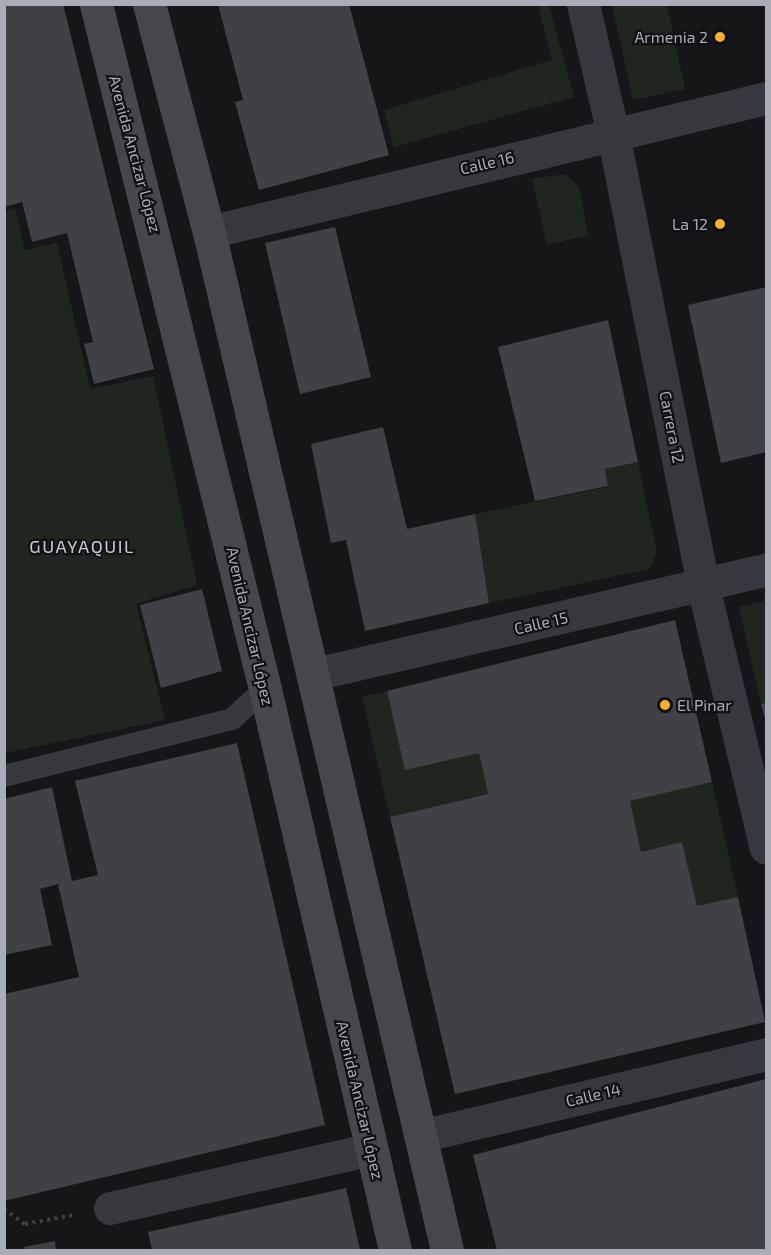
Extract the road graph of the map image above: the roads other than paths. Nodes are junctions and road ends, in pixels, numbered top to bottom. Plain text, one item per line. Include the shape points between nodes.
1 (96, 4) edge
2 (149, 4) edge
3 (583, 4) edge
4 (766, 98) edge
5 (613, 134) junction
6 (209, 232) junction
7 (766, 570) edge
8 (703, 586) junction
9 (314, 674) junction
10 (265, 690) junction
11 (4, 776) edge
12 (766, 848) edge
13 (766, 1053) edge
14 (420, 1136) junction
15 (371, 1149) junction
16 (110, 1208) road end
17 (395, 1251) edge
18 (447, 1251) edge

1 - 10 main road, Avenida Ancizar López
2 - 6 main road
3 - 5 street, Carrera 12
4 - 5 street, Calle 16
5 - 6 street, Calle 16
5 - 8 street, Carrera 12
6 - 9 main road
7 - 8 street, Calle 15
8 - 9 street, Calle 15
8 - 12 street, Carrera 12
9 - 14 main road
10 - 11 lane via 232,719
10 - 15 main road, Avenida Ancizar López
13 - 14 street, Calle 14
14 - 18 main road
15 - 16 street
15 - 17 main road, Avenida Ancizar López

